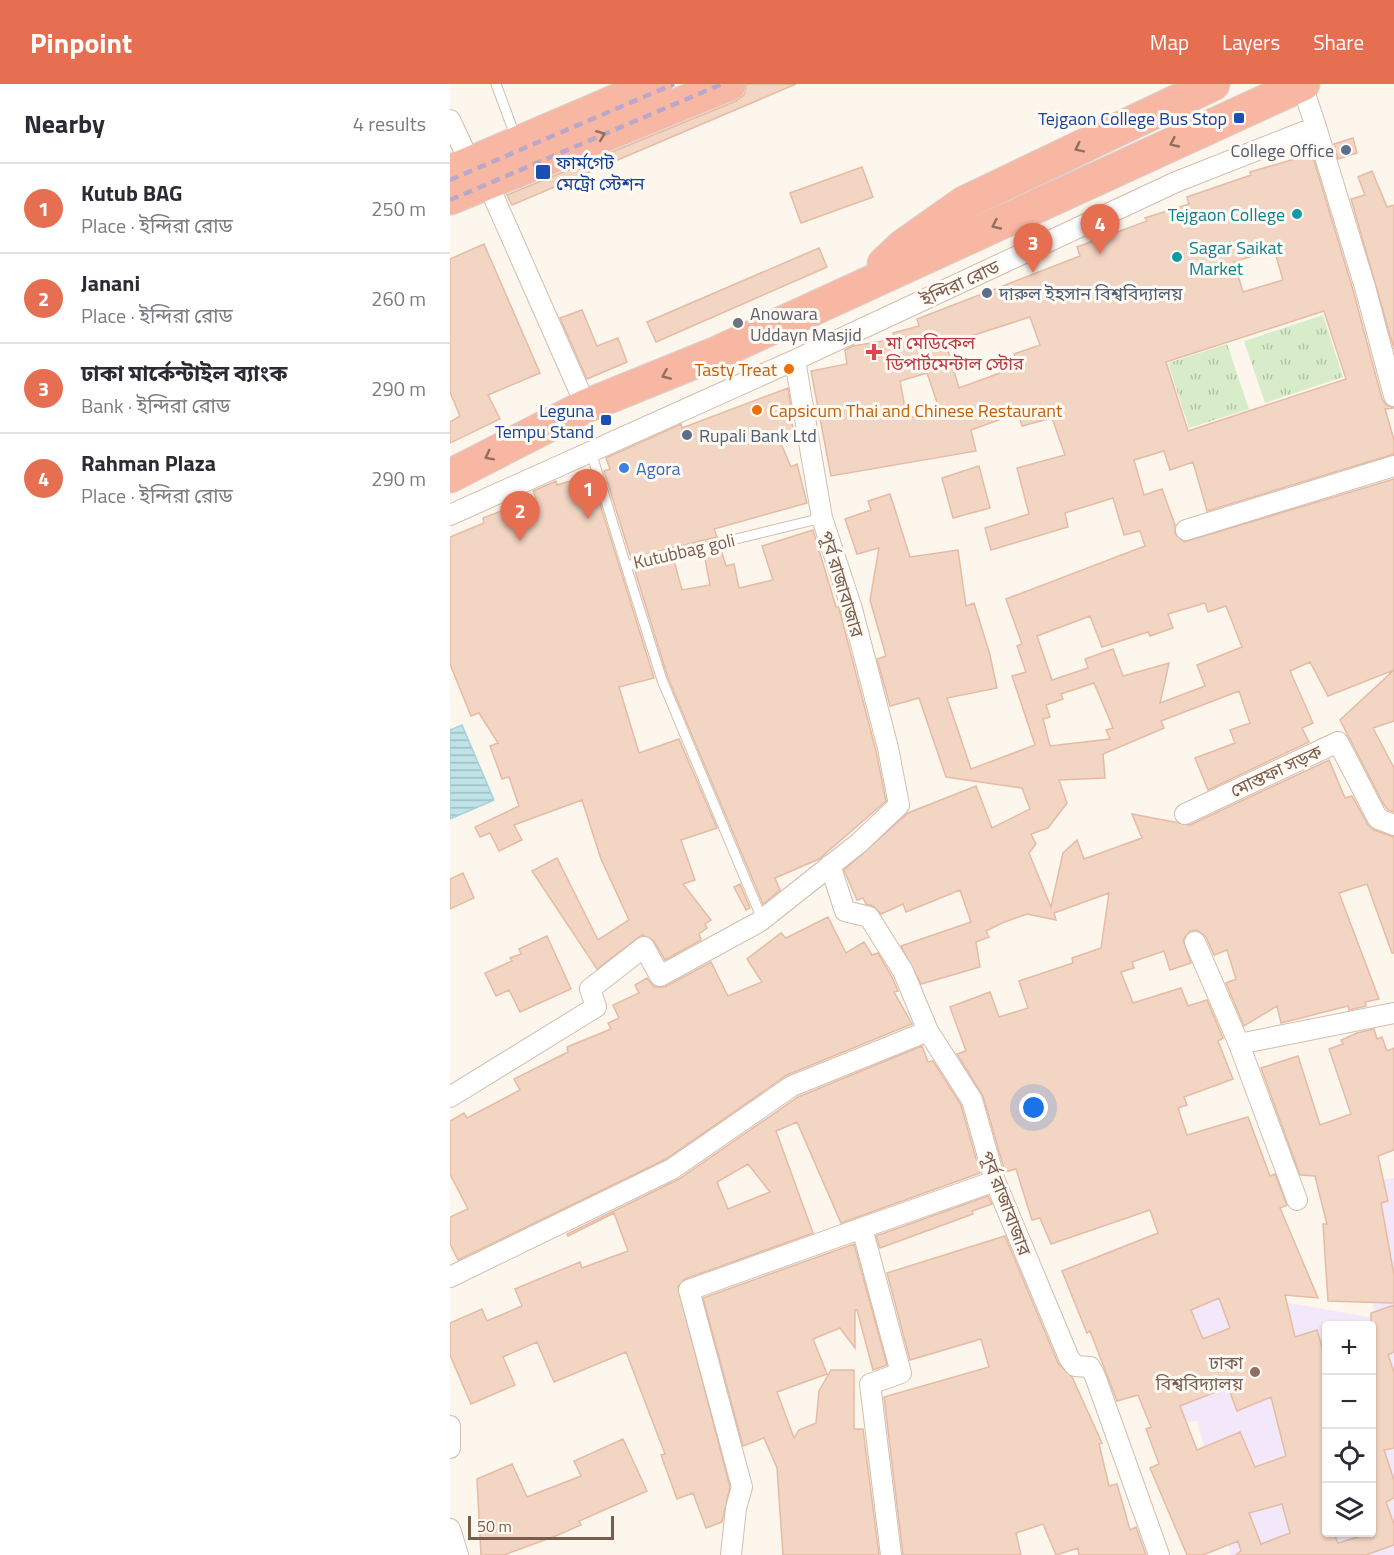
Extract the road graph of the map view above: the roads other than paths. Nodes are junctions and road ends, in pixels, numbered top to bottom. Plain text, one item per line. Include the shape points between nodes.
1 (496, 84) edge
2 (656, 84) edge
3 (729, 84) edge
4 (1213, 84) edge
5 (1303, 84) edge
6 (450, 120) edge
7 (1316, 127) junction
8 (523, 154) junction
9 (470, 172) edge
10 (450, 198) edge
11 (856, 290) junction
12 (795, 360) junction
13 (1394, 396) edge
14 (586, 406) junction
15 (591, 452) junction
16 (1394, 466) edge
17 (450, 476) edge
18 (450, 515) edge
19 (822, 518) junction
20 (1186, 530) dead end
21 (626, 567) junction
22 (1185, 814) dead end
23 (1394, 825) edge
24 (830, 866) junction
25 (762, 919) junction
26 (1195, 942) dead end
27 (1394, 1012) edge
28 (928, 1031) junction
29 (1239, 1044) junction
30 (450, 1097) edge
31 (995, 1181) junction
32 (1297, 1200) dead end
33 (862, 1228) junction
34 (450, 1277) edge
35 (450, 1426) edge
36 (450, 1448) edge
37 (450, 1529) edge
38 (458, 1555) edge
39 (731, 1555) edge
40 (891, 1555) edge
41 (1159, 1555) edge

1 - 8 lane
2 - 8 highway
8 -> 3 highway
4 -> 11 highway via 964,203 903,246
5 - 7 street
5 -> 11 highway, ইন্দিরা রোড
6 - 9 street
7 - 12 street, ইন্দিরা রোড via 1176,183
7 - 13 street
8 - 9 highway
9 - 10 highway
9 - 14 street
11 -> 14 highway, ইন্দিরা রোড via 717,353
12 - 15 street, ইন্দিরা রোড
12 - 19 street, পূর্ব রাজাবাজার
14 -> 17 highway, ইন্দিরা রোড
15 - 18 street, ইন্দিরা রোড
15 - 21 lane, Kutubbag goli
16 - 20 street
19 - 21 lane, Kutubbag goli
19 - 24 street, পূর্ব রাজাবাজার via 852,609 899,805
21 - 25 lane via 662,680
22 - 23 street, মোস্তফা সড়ক via 1338,742 1378,819
24 - 25 street
24 - 28 street, পূর্ব রাজাবাজার via 845,911 869,917 903,971
25 - 30 street via 660,976 644,947 590,989 596,1007
26 - 29 street
27 - 29 street
28 - 31 street, পূর্ব রাজাবাজার via 972,1100
28 - 34 street via 792,1086 672,1169
29 - 32 street
31 - 33 street
31 - 41 street, পূর্ব রাজাবাজার via 1069,1358 1075,1366 1089,1367 1095,1376
33 - 39 street via 688,1290 741,1487
33 - 40 street via 901,1373 870,1384
35 - 36 street
37 - 38 street

